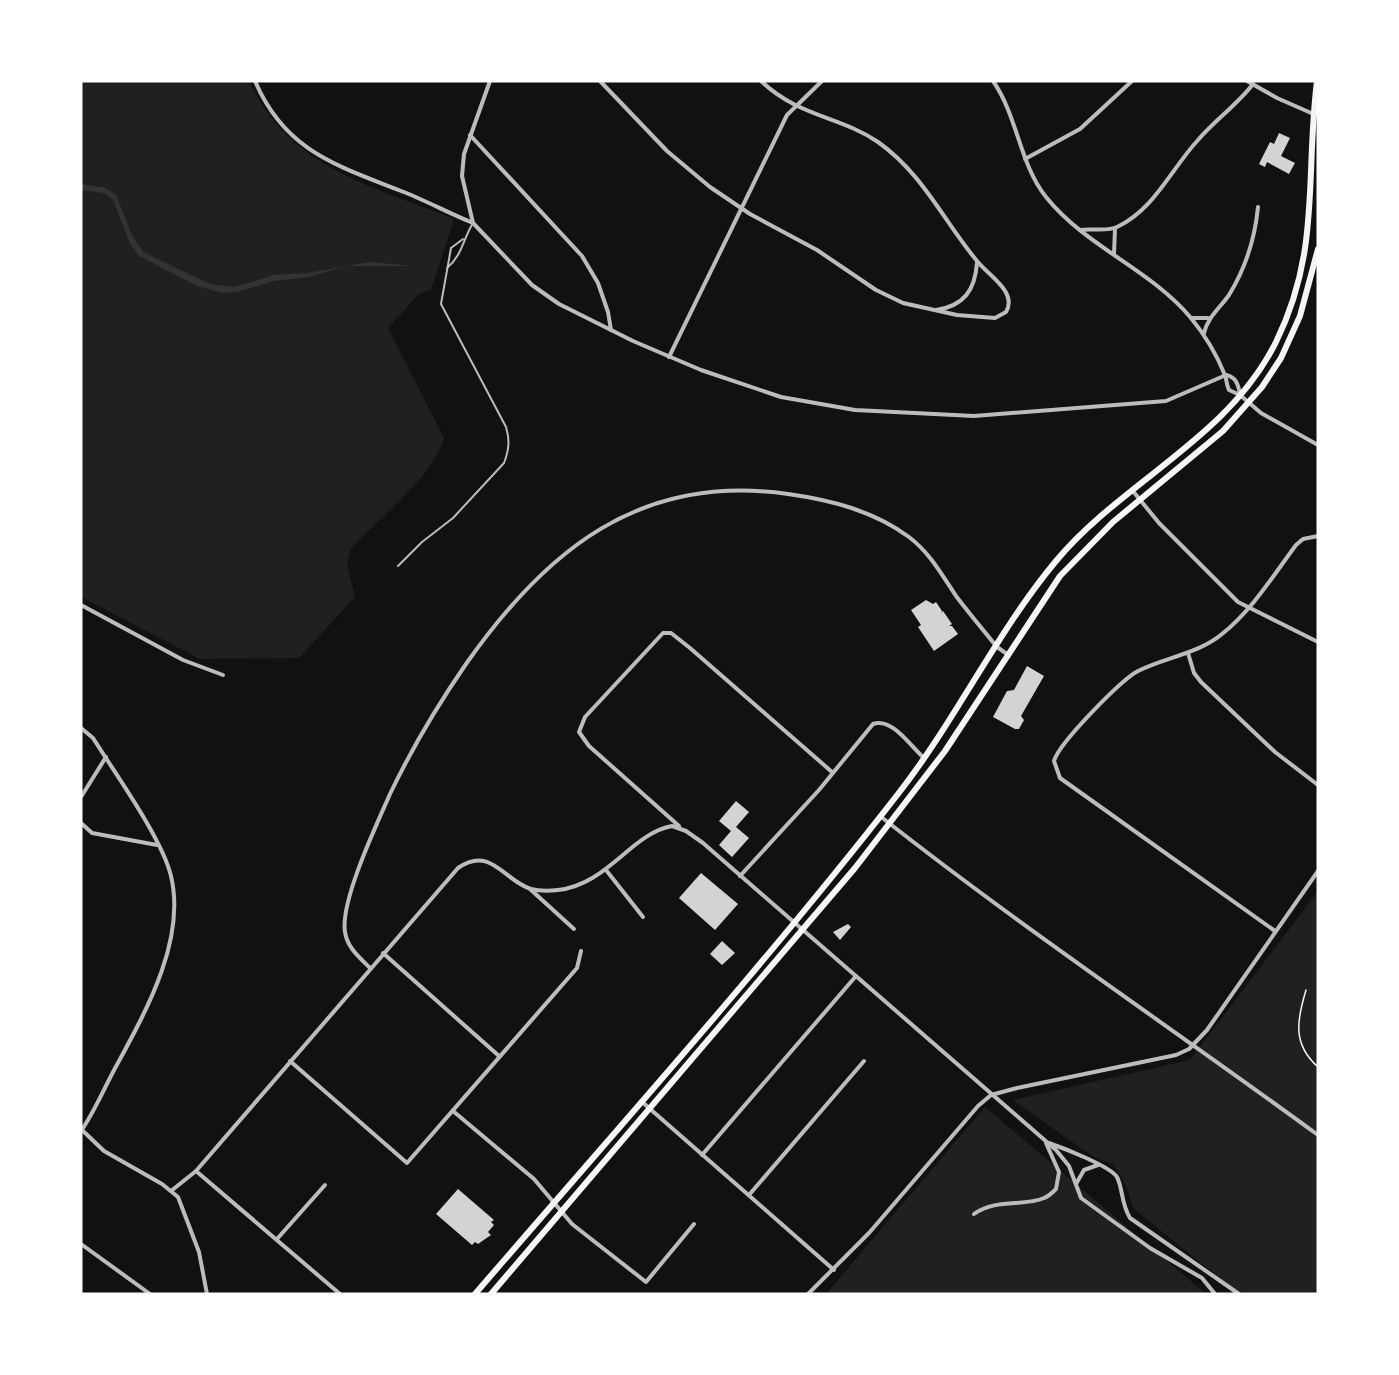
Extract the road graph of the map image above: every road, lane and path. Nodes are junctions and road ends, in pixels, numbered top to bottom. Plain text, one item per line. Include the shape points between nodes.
1 (490, 81) edge
2 (600, 81) edge
3 (761, 81) edge
4 (822, 81) edge
5 (993, 81) edge
6 (1132, 81) edge
7 (1247, 81) edge
8 (1317, 81) edge
9 (256, 82) edge
10 (1253, 84) junction
11 (795, 106) junction
12 (1316, 114) edge
13 (470, 135) junction
14 (1025, 159) junction
15 (1258, 207) dead end
16 (741, 208) junction
17 (474, 223) junction
18 (1114, 229) junction
19 (1080, 230) junction
20 (464, 239) junction
21 (1318, 249) edge
22 (1114, 254) junction
23 (977, 262) junction
24 (447, 268) junction
25 (933, 311) junction
26 (1191, 318) junction
27 (1208, 318) junction
28 (611, 330) junction
29 (1204, 334) junction
30 (669, 357) junction
31 (1226, 375) junction
32 (1240, 395) junction
33 (1249, 404) junction
34 (1318, 445) edge
35 (1132, 490) junction
36 (1140, 500) junction
37 (1318, 536) edge
38 (398, 566) dead end
39 (81, 605) edge
40 (1248, 607) junction
41 (1318, 642) edge
42 (997, 647) junction
43 (1188, 652) junction
44 (1007, 654) junction
45 (223, 675) dead end
46 (81, 728) edge
47 (106, 757) junction
48 (924, 758) junction
49 (832, 772) junction
50 (1318, 785) edge
51 (81, 797) edge
52 (880, 816) junction
53 (81, 823) edge
54 (890, 824) junction
55 (682, 828) junction
56 (157, 845) junction
57 (606, 870) junction
58 (1318, 871) edge
59 (740, 876) junction
60 (529, 889) junction
61 (643, 917) dead end
62 (794, 923) junction
63 (574, 929) dead end
64 (803, 931) junction
65 (1275, 931) junction
66 (581, 951) dead end
67 (383, 953) junction
68 (370, 968) junction
69 (856, 976) junction
70 (1306, 990) dead end
71 (1195, 1044) junction
72 (500, 1056) junction
73 (290, 1061) junction
74 (864, 1061) dead end
75 (1318, 1068) edge
76 (991, 1095) junction
77 (641, 1101) junction
78 (650, 1109) junction
79 (453, 1111) junction
80 (81, 1130) edge
81 (1318, 1135) edge
82 (1046, 1142) junction
83 (702, 1155) junction
84 (1099, 1165) junction
85 (196, 1171) junction
86 (1076, 1184) junction
87 (325, 1185) dead end
88 (171, 1191) junction
89 (749, 1195) junction
90 (554, 1202) junction
91 (561, 1211) junction
92 (974, 1214) dead end
93 (694, 1224) dead end
94 (277, 1239) junction
95 (81, 1244) edge
96 (834, 1270) junction
97 (150, 1294) edge
98 (207, 1294) edge
99 (340, 1294) edge
100 (475, 1294) edge
101 (491, 1294) edge
102 (808, 1294) edge
103 (1215, 1294) edge
104 (1239, 1294) edge

1 - 13 street
2 - 16 street via 667,151
3 - 11 street
4 - 11 street
5 - 14 street via 1011,111
6 - 14 street via 1088,123
7 - 10 street
8 - 12 main road
9 - 17 street via 278,120 311,152
10 - 12 street
10 - 18 street via 1196,142 1149,204
11 - 16 street
11 - 23 street via 856,131 892,152 921,181
12 - 32 main road via 1311,208 1298,288 1273,347
13 - 17 street via 462,176
13 - 28 street via 582,256 598,283
14 - 19 street via 1046,197
15 - 27 street via 1243,268 1227,298
16 - 25 street via 817,250 876,290
16 - 30 street
17 - 20 lane
17 - 28 street via 532,285
18 - 19 street
18 - 22 street
19 - 22 street
20 - 24 lane via 459,256
20 - 24 lane via 451,248
21 - 33 main road via 1310,288 1290,338
22 - 26 street
23 - 25 street via 971,291 963,300
23 - 25 street via 1007,294 1010,302 1006,312 991,319
24 - 38 lane via 441,304 506,427 508,447 504,463 453,518
26 - 27 street
26 - 29 street
27 - 29 street
28 - 30 street
29 - 31 street
30 - 31 street via 781,397 838,408 926,415 974,416 1166,401
31 - 32 street via 1229,390
31 - 32 street via 1238,383
32 - 33 street
32 - 35 main road via 1212,426
33 - 34 street
33 - 36 main road via 1223,431
35 - 36 street
35 - 42 main road via 1066,550
36 - 40 street via 1228,593
36 - 44 main road via 1066,569
37 - 40 street via 1296,545
39 - 45 street via 188,663
40 - 41 street
40 - 43 street via 1222,634
42 - 44 street
42 - 48 main road
42 - 68 street via 919,546 896,528 851,508 793,494 741,490 673,500 618,519 565,551 523,592 461,672 408,759 372,837 346,915 348,944
43 - 50 street via 1201,682 1275,752
43 - 65 street via 1127,678 1059,749 1055,769 1060,778 1083,795
44 - 54 main road via 945,751
46 - 47 street
47 - 51 street
47 - 56 street
48 - 49 street via 890,726 876,723
48 - 52 main road
49 - 55 street via 690,648 666,632 647,647 585,717 580,736
49 - 59 street
52 - 54 street
52 - 62 main road
53 - 56 street via 92,833
54 - 64 main road
54 - 71 street via 1011,915
55 - 57 street via 662,830
55 - 59 street
56 - 80 street via 170,872 174,892 168,948 151,999
57 - 60 street via 570,889
57 - 61 street
58 - 65 street
59 - 62 street
60 - 63 street
60 - 67 street via 488,862 465,863
62 - 64 street
62 - 77 main road
64 - 69 street
64 - 78 main road
65 - 71 street
66 - 72 street via 577,968
67 - 68 street
67 - 72 street
68 - 73 street
69 - 76 street
69 - 83 street
70 - 75 path via 1298,1017 1298,1038
71 - 76 street via 1165,1058
71 - 81 street
72 - 79 street
73 - 79 street via 407,1163
73 - 85 street
74 - 89 street
76 - 82 street
76 - 96 street
77 - 78 street
77 - 90 main road
78 - 83 street
78 - 91 main road
79 - 90 street via 534,1179
80 - 88 street via 108,1154
82 - 84 street
82 - 86 street via 1064,1157
82 - 92 street via 1059,1172 1056,1189 1044,1198 1006,1202
83 - 89 street
84 - 86 street via 1084,1170
84 - 104 street via 1118,1179 1122,1204 1130,1218
85 - 88 street
85 - 94 street
86 - 103 street via 1087,1203 1150,1248 1202,1278
87 - 94 street
88 - 98 street via 180,1201 196,1239
89 - 96 street
90 - 91 street
90 - 100 main road
91 - 93 street via 646,1282
91 - 101 main road
94 - 99 street
95 - 97 street
96 - 102 street

